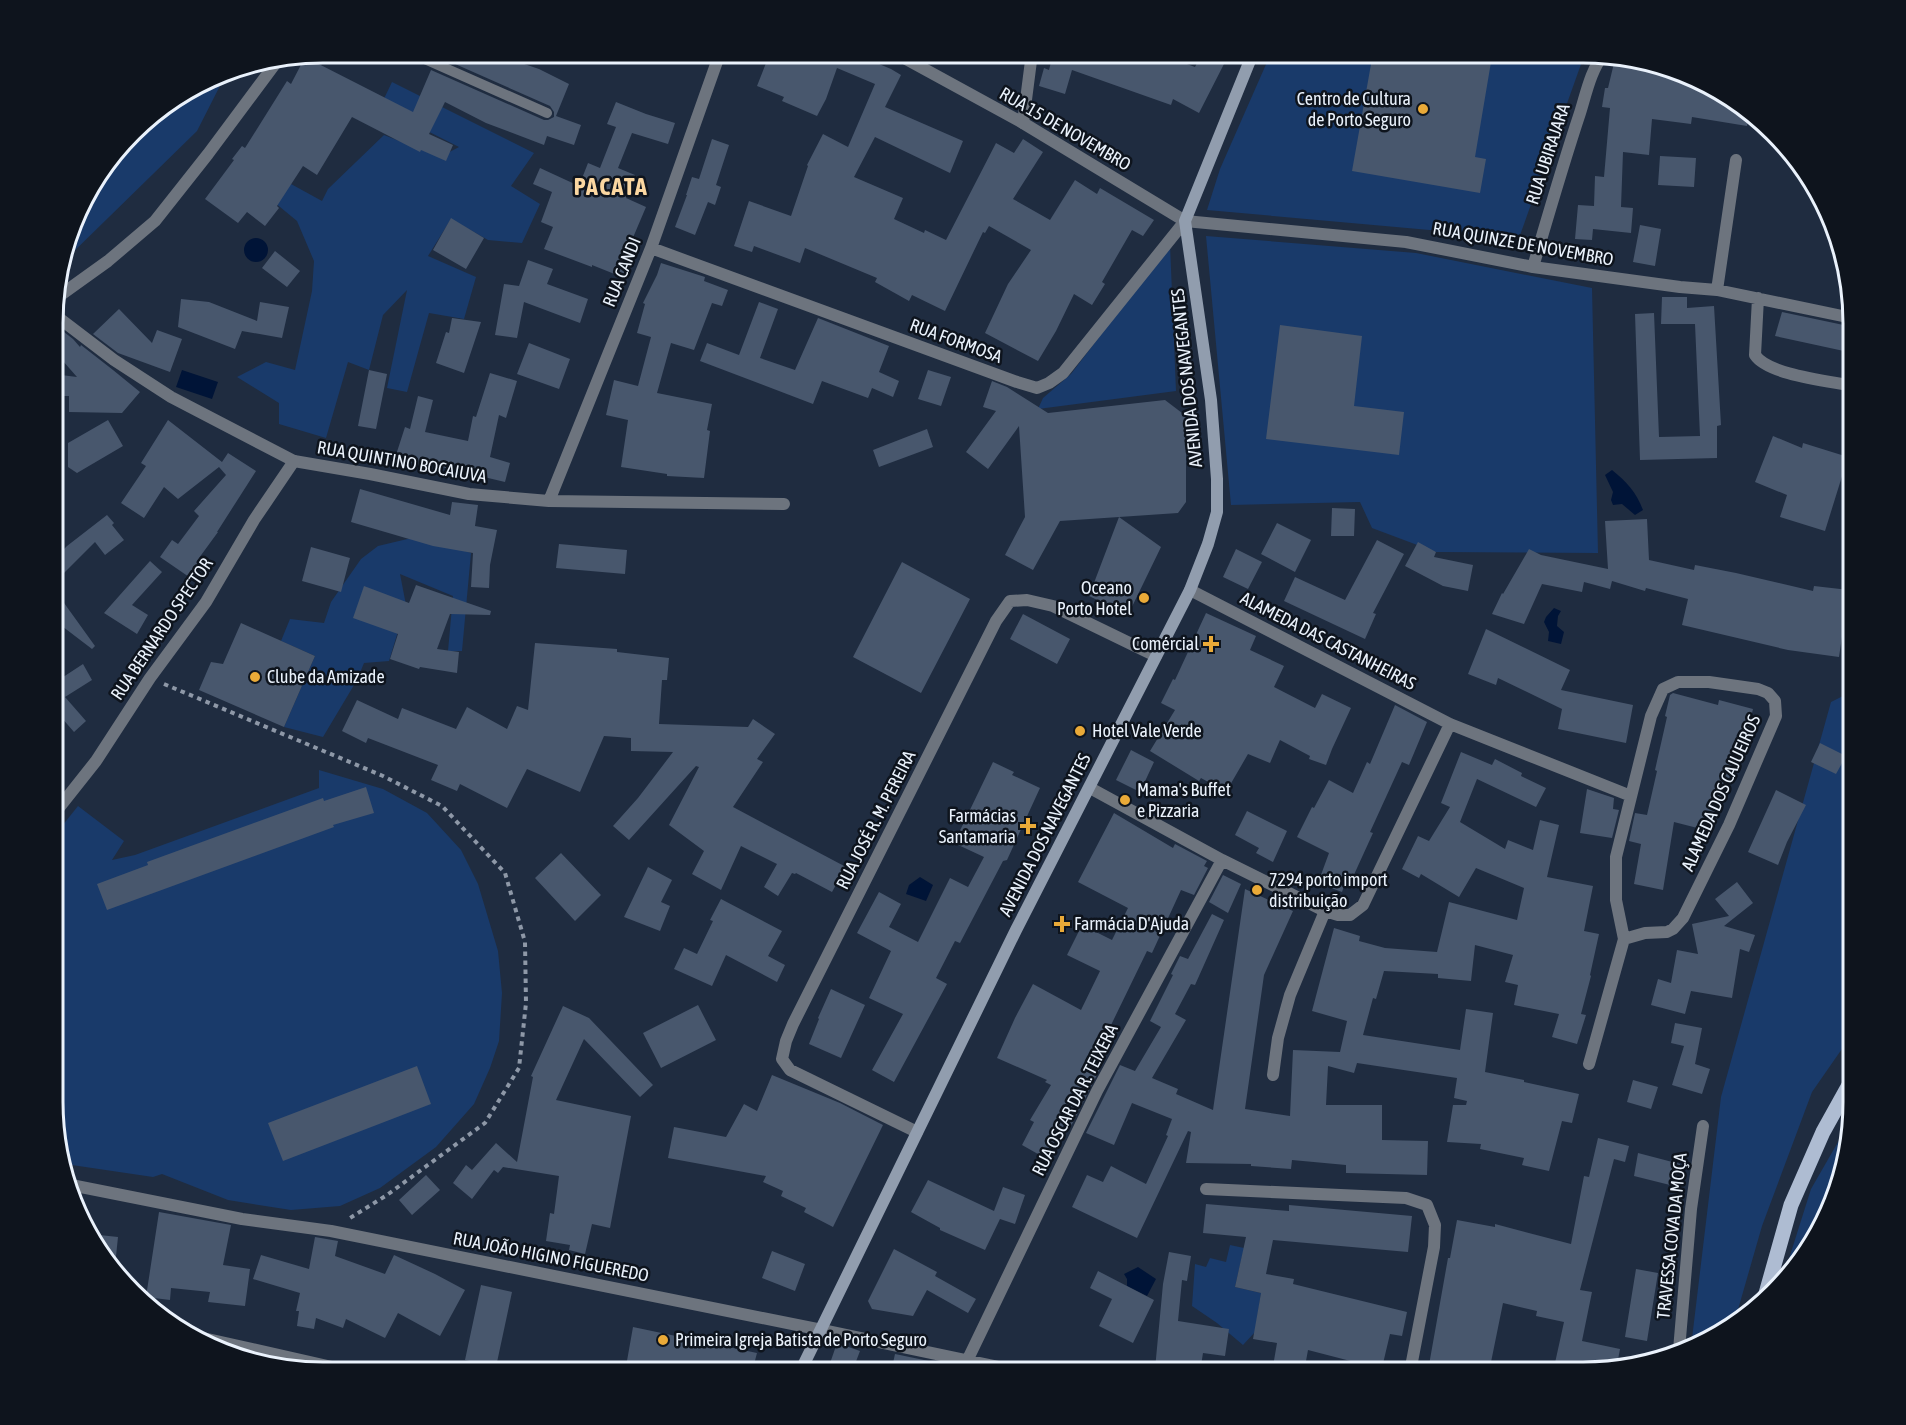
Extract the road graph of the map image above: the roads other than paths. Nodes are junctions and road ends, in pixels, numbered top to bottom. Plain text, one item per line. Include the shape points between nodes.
1 (436, 63) edge
2 (716, 63) edge
3 (913, 63) edge
4 (1031, 63) edge
5 (1249, 63) edge
6 (1597, 64) edge
7 (272, 68) edge
8 (547, 113) dead end
9 (1023, 123) junction
10 (1736, 160) dead end
11 (1185, 221) junction
12 (651, 248) junction
13 (1533, 267) junction
14 (1717, 290) junction
15 (65, 292) edge
16 (1758, 298) junction
17 (1843, 316) edge
18 (63, 321) edge
19 (1843, 384) edge
20 (294, 460) junction
21 (549, 501) junction
22 (784, 504) dead end
23 (1190, 590) junction
24 (1156, 656) junction
25 (1450, 724) junction
26 (1090, 788) junction
27 (1631, 796) junction
28 (63, 803) edge
29 (1222, 860) junction
30 (1325, 911) junction
31 (1624, 939) junction
32 (1589, 1064) dead end
33 (1273, 1075) dead end
34 (1843, 1096) edge
35 (1702, 1126) dead end
36 (917, 1131) junction
37 (77, 1186) edge
38 (1206, 1189) dead end
39 (1769, 1284) edge
40 (822, 1330) junction
41 (226, 1343) edge
42 (1680, 1343) edge
43 (966, 1360) junction
44 (305, 1361) edge
45 (805, 1362) edge
46 (975, 1362) edge
47 (1412, 1362) edge

1 - 8 lane
2 - 12 street, RUA CANDI
3 - 9 street, RUA 15 DE NOVEMBRO
4 - 9 street
5 - 11 main road
6 - 13 street, RUA UBIRAJARA
7 - 15 street via 155,221
9 - 11 street, RUA 15 DE NOVEMBRO
10 - 14 street
11 - 12 street, RUA FORMOSA via 1063,373 1037,388
11 - 13 street, RUA QUINZE DE NOVEMBRO via 1406,242
11 - 23 main road, AVENIDA DOS NAVEGANTES via 1210,389 1217,479 1217,512
12 - 21 street, RUA CANDI
13 - 14 street, RUA QUINZE DE NOVEMBRO
14 - 16 street, RUA QUINZE DE NOVEMBRO
16 - 17 street, RUA QUINZE DE NOVEMBRO
16 - 19 street via 1755,355 1760,362 1793,374
18 - 20 street, RUA QUINTINO BOCAIUVA via 171,397
20 - 21 street, RUA QUINTINO BOCAIUVA via 469,494
20 - 28 street, RUA BERNARDO SPECTOR via 206,602
21 - 22 street, RUA QUINTINO BOCAIUVA
23 - 24 main road, AVENIDA DOS NAVEGANTES
23 - 25 street, ALAMEDA DAS CASTANHEIRAS
24 - 26 main road, AVENIDA DOS NAVEGANTES
24 - 36 street, RUA JOSÉ R. M. PEREIRA via 1053,606 1010,601 996,621 793,1024 782,1059 790,1070
25 - 27 street, ALAMEDA DAS CASTANHEIRAS
25 - 30 street via 1363,905 1350,915
26 - 29 street
26 - 36 main road, AVENIDA DOS NAVEGANTES
27 - 31 street, ALAMEDA DOS CAJUEIROS via 1616,857 1616,900
27 - 31 street, ALAMEDA DOS CAJUEIROS via 1651,716 1663,689 1678,682 1708,682 1758,690 1775,700 1776,716 1683,918 1667,932
29 - 30 street
29 - 43 street, RUA OSCAR DA R. TEIXERA via 1097,1091
30 - 33 street via 1290,995
31 - 32 street, ALAMEDA DOS CAJUEIROS
34 - 39 main road via 1791,1205
35 - 42 street, TRAVESSA COVA DA MOÇA
36 - 40 main road, AVENIDA DOS NAVEGANTES
37 - 40 street, RUA JOÃO HIGINO FIGUEREDO via 242,1219 331,1231
38 - 47 street via 1406,1198 1427,1205 1435,1225 1434,1247
40 - 43 street, RUA JOÃO HIGINO FIGUEREDO
40 - 45 main road, AVENIDA DOS NAVEGANTES
41 - 44 street
43 - 46 street, RUA JOÃO HIGINO FIGUEREDO

